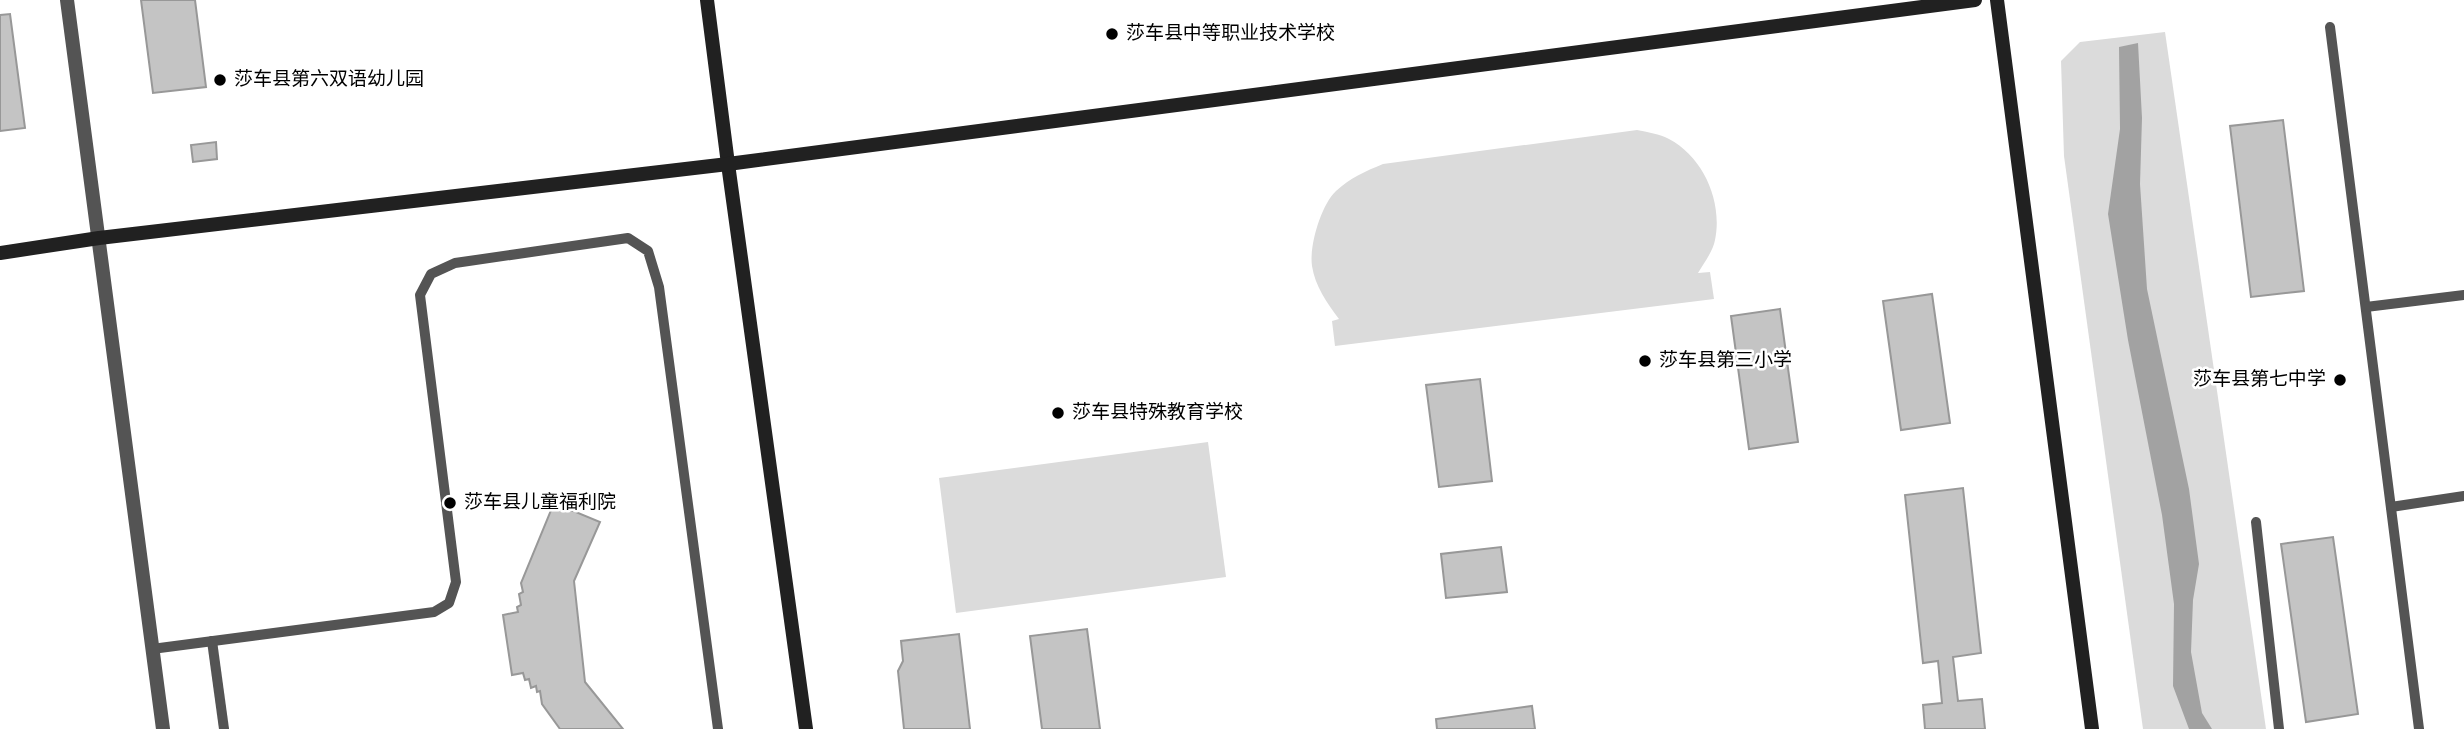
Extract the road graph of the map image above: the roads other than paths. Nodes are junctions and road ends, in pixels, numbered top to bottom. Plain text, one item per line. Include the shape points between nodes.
1 (67, 0) edge
2 (707, 0) edge
3 (1975, 0) edge
4 (1997, 0) edge
5 (2330, 27) dead end
6 (727, 164) junction
7 (99, 238) junction
8 (0, 253) edge
9 (2464, 295) edge
10 (2366, 307) junction
11 (2464, 496) edge
12 (2391, 507) junction
13 (2256, 522) dead end
14 (212, 641) junction
15 (152, 649) junction
16 (163, 729) edge
17 (224, 729) edge
18 (718, 729) edge
19 (806, 729) edge
20 (2092, 729) edge
21 (2279, 729) edge
22 (2419, 729) edge

1 - 7 street
2 - 6 street
3 - 6 street
4 - 20 street
5 - 10 lane
6 - 7 street
6 - 19 street
7 - 8 street
7 - 15 street
9 - 10 lane
10 - 12 lane
11 - 12 lane
12 - 22 lane
13 - 21 lane
14 - 15 lane
14 - 17 lane
14 - 18 lane via 434,612 449,603 456,582 420,295 431,274 455,263 628,239 648,251 659,287
15 - 16 street

